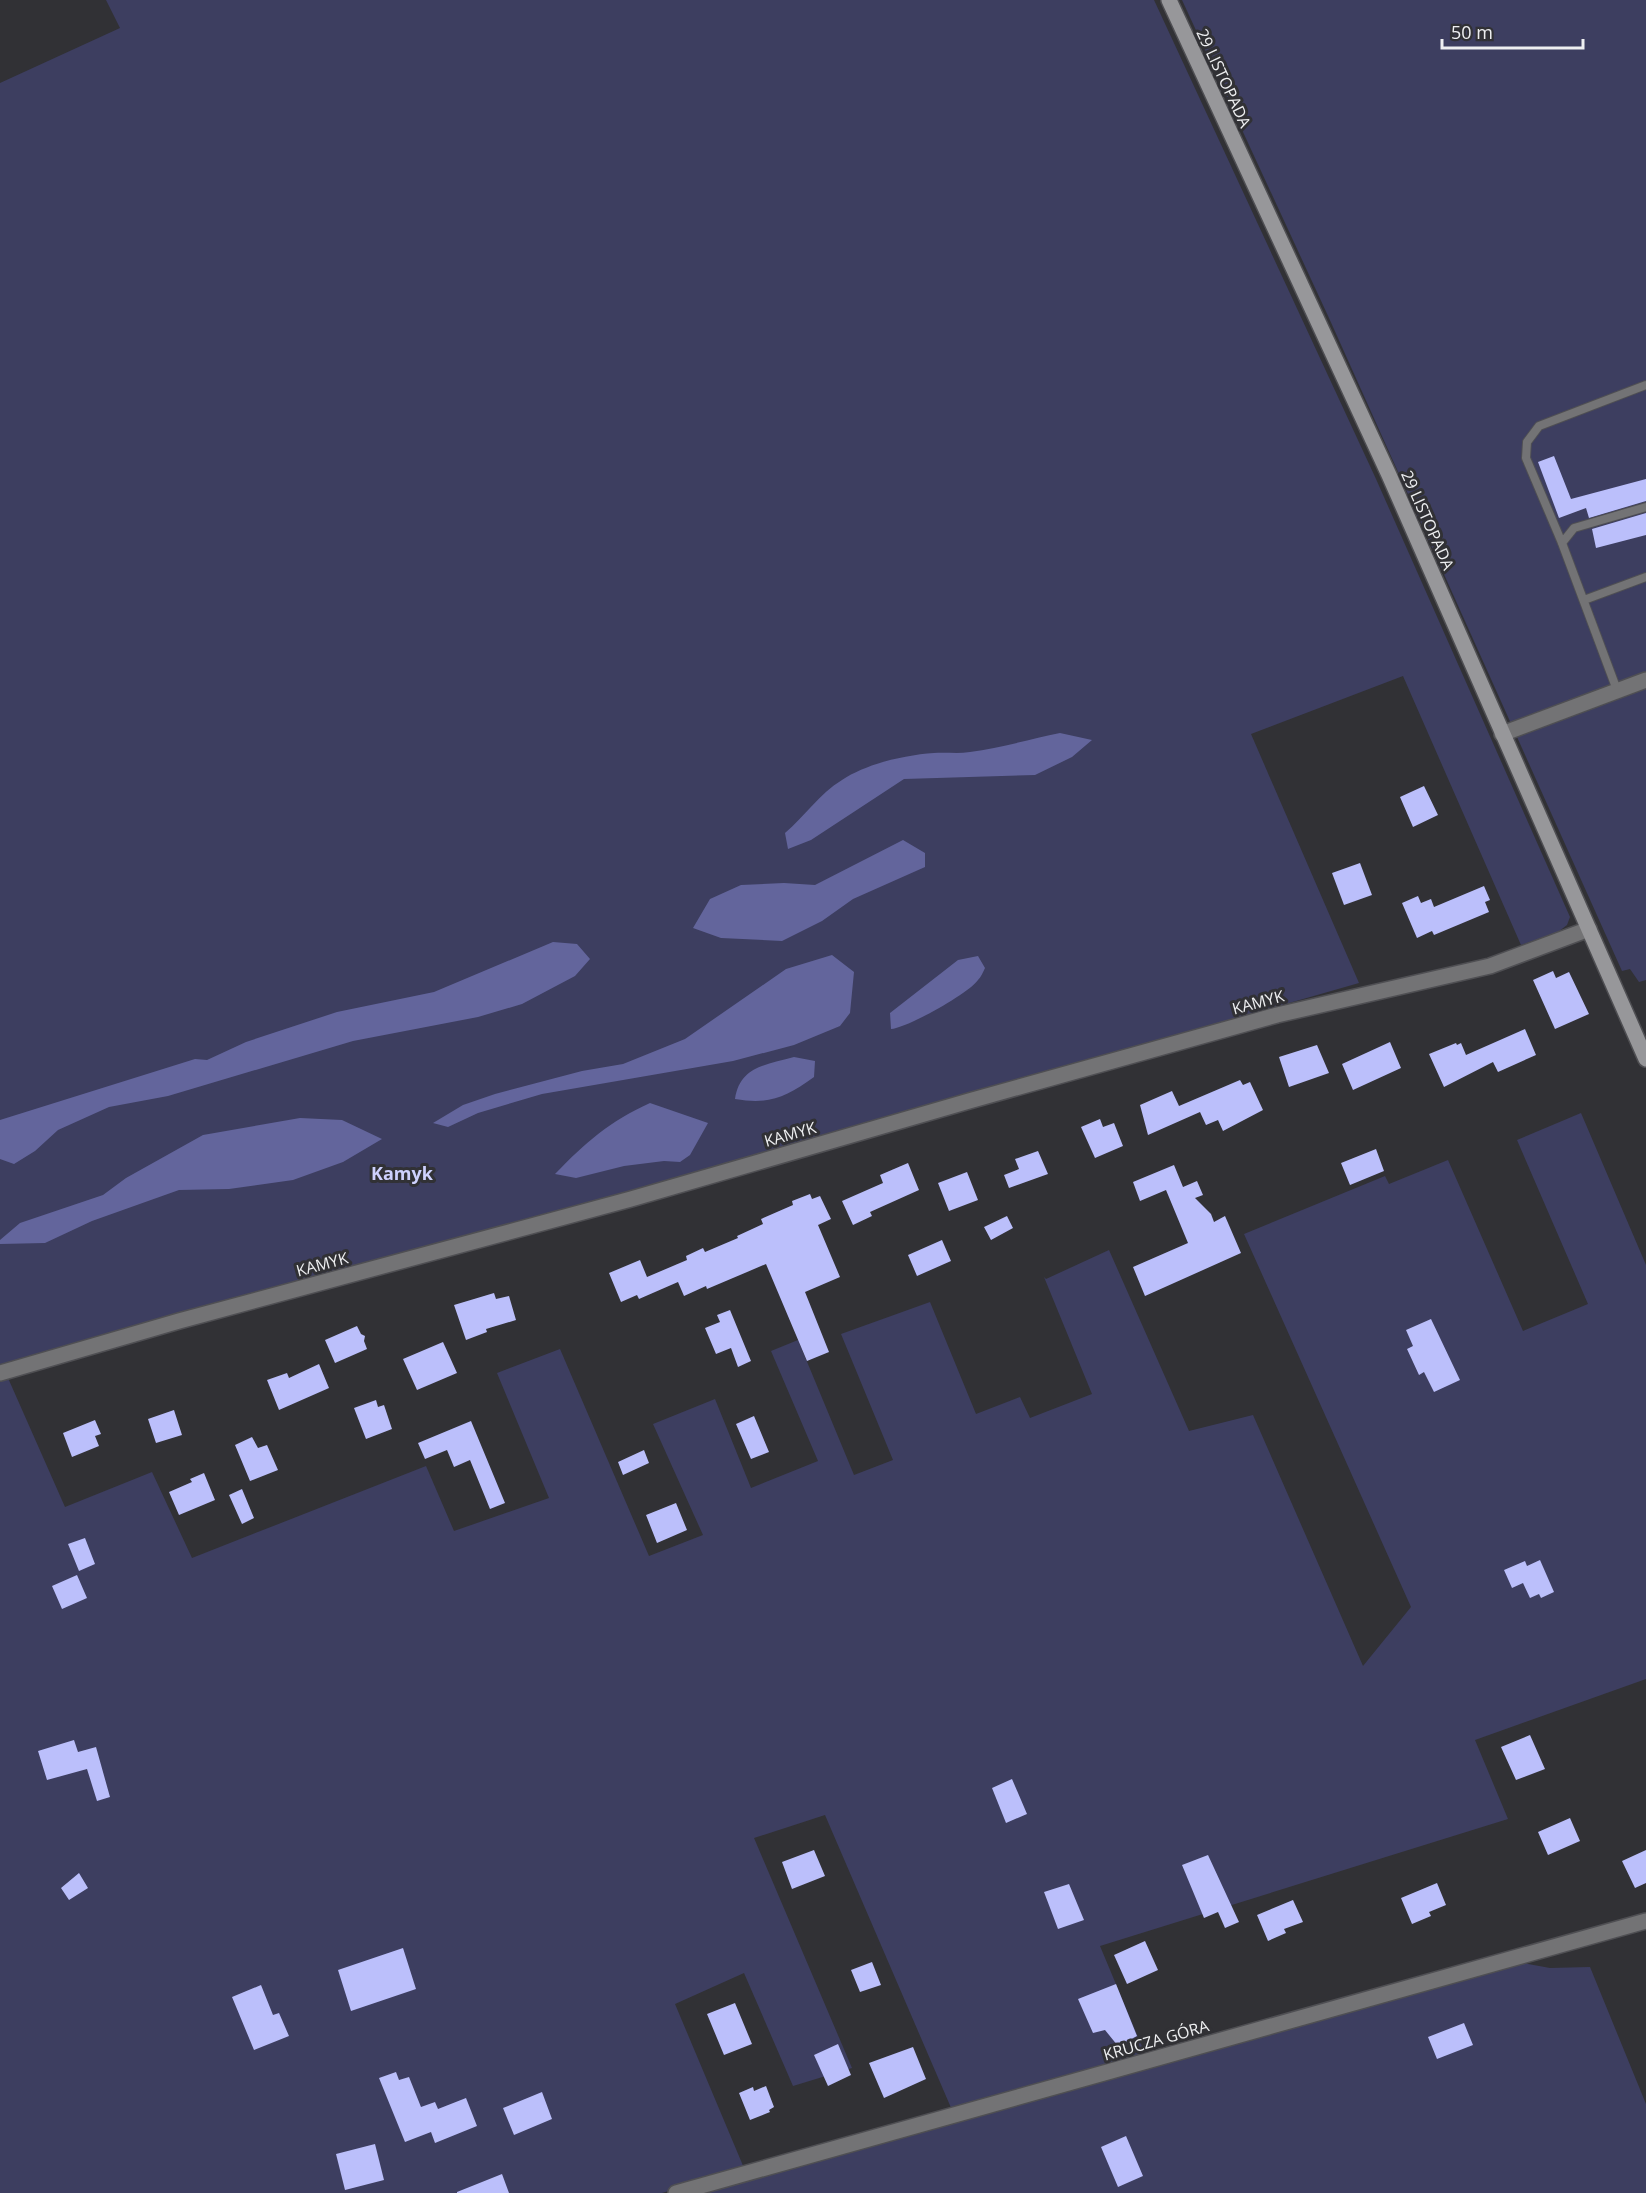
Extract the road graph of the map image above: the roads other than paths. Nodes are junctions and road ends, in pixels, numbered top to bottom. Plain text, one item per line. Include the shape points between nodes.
1 (1168, 0) edge
2 (1646, 385) edge
3 (1646, 507) edge
4 (1562, 543) junction
5 (1646, 577) edge
6 (1584, 600) junction
7 (1646, 680) edge
8 (1617, 690) junction
9 (1502, 734) junction
10 (1589, 929) junction
11 (1646, 1059) edge
12 (0, 1373) edge
13 (1646, 1921) edge
14 (676, 2193) edge

1 - 9 street, 29 LISTOPADA via 1384,464
2 - 4 lane via 1539,426 1527,442 1526,458
3 - 4 lane via 1574,528
4 - 6 lane
5 - 6 lane
6 - 8 lane
7 - 8 street
8 - 9 street
9 - 10 street, 29 LISTOPADA
10 - 11 street, 29 LISTOPADA
10 - 12 street, KAMYK via 1490,966 1277,1015
13 - 14 street, KRUCZA GÓRA

